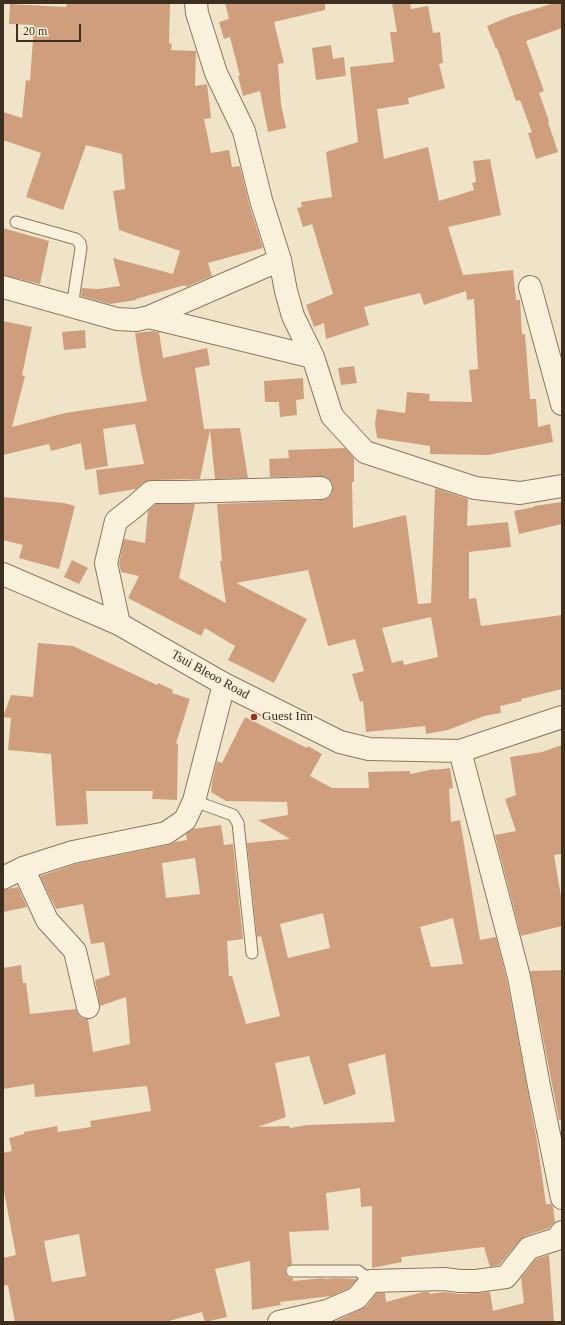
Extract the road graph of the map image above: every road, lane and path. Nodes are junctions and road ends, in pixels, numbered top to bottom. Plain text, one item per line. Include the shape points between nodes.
1 (196, 3) edge
2 (16, 222) dead end
3 (280, 260) junction
4 (3, 287) edge
5 (530, 287) dead end
6 (72, 307) junction
7 (149, 317) junction
8 (313, 357) junction
9 (562, 404) edge
10 (562, 486) edge
11 (321, 488) dead end
12 (3, 574) edge
13 (119, 624) junction
14 (224, 684) junction
15 (562, 717) edge
16 (460, 751) junction
17 (194, 801) junction
18 (23, 868) junction
19 (3, 878) edge
20 (252, 953) dead end
21 (88, 1007) dead end
22 (562, 1198) edge
23 (562, 1232) edge
24 (292, 1271) dead end
25 (371, 1281) junction
26 (278, 1322) edge

1 - 3 street via 216,73 244,131 261,200
2 - 6 lane via 76,239 80,243
3 - 7 street
3 - 8 street via 293,316
4 - 6 street
5 - 9 street
6 - 7 street via 117,319 136,320
7 - 8 street
8 - 10 street via 332,416 365,452 475,488 520,493
11 - 13 street via 151,492 116,521 106,563
12 - 13 street, Tsui Bleoo Road
13 - 14 street, Tsui Bleoo Road
14 - 16 street, Tsui Bleoo Road via 340,742 369,749
14 - 17 street
15 - 16 street, Tsui Bleoo Road
16 - 22 street via 519,977
17 - 18 street via 185,820 166,834 73,852
17 - 20 lane via 233,815 238,823
18 - 19 street
18 - 21 street via 47,920 75,951
23 - 25 street via 557,1239 529,1248 506,1277 476,1281
24 - 25 lane via 358,1271
25 - 26 street via 357,1298 327,1311

